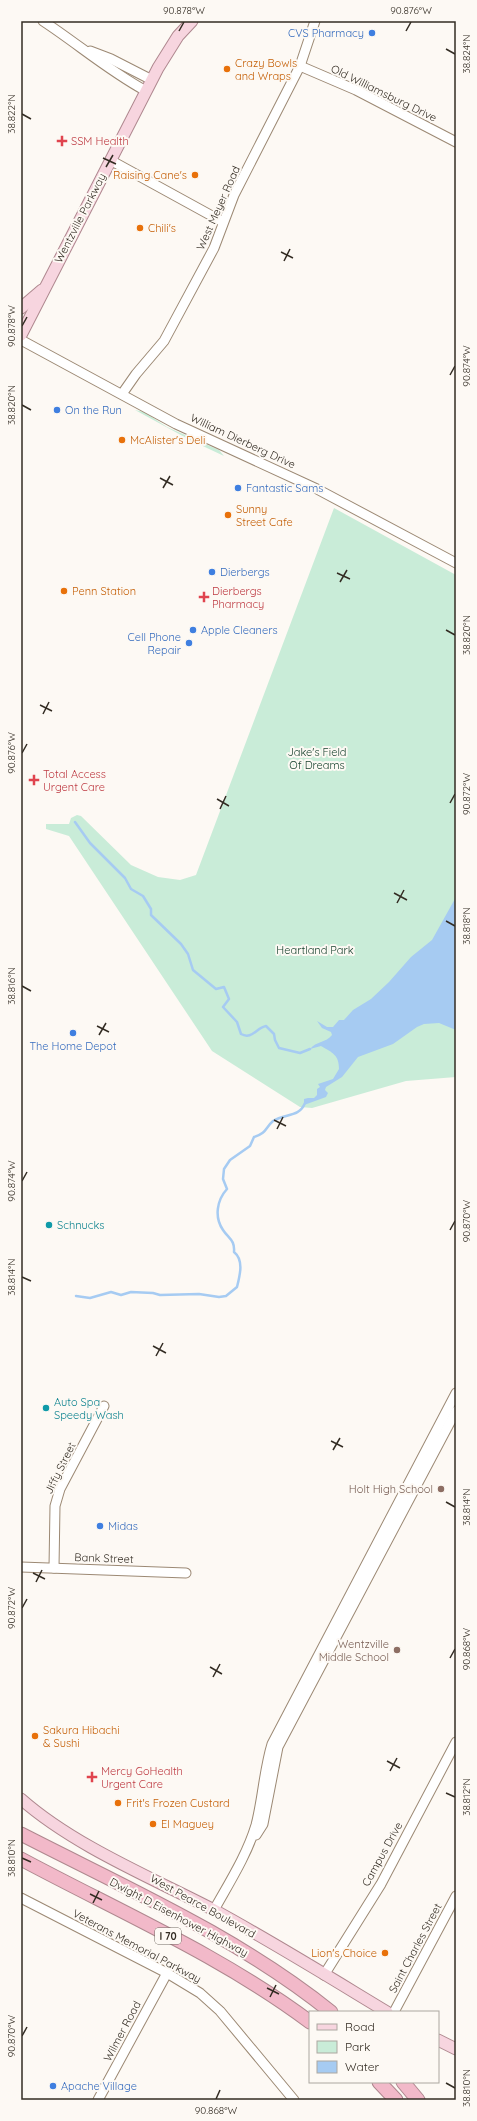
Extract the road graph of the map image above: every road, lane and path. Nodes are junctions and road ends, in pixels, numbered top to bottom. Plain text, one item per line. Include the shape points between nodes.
1 (43, 21) edge
2 (192, 21) edge
3 (315, 21) edge
4 (83, 48) junction
5 (300, 66) junction
6 (152, 80) junction
7 (146, 91) junction
8 (456, 142) edge
9 (110, 160) junction
10 (223, 222) junction
11 (46, 287) junction
12 (21, 308) edge
13 (21, 335) edge
14 (21, 340) edge
15 (122, 394) junction
16 (456, 563) edge
17 (456, 1393) edge
18 (104, 1406) dead end
19 (456, 1411) edge
20 (21, 1567) edge
21 (54, 1568) junction
22 (186, 1573) dead end
23 (456, 1742) edge
24 (265, 1793) junction
25 (21, 1799) edge
26 (23, 1835) edge
27 (21, 1860) edge
28 (456, 1896) edge
29 (21, 1898) edge
30 (214, 1910) junction
31 (166, 1973) junction
32 (324, 1975) junction
33 (330, 2011) edge
34 (385, 2011) edge
35 (395, 2011) edge
36 (309, 2021) edge
37 (439, 2040) edge
38 (456, 2049) edge
39 (380, 2083) edge
40 (403, 2083) edge
41 (98, 2100) edge
42 (294, 2100) edge
43 (396, 2100) edge
44 (418, 2100) edge

1 - 4 street
2 - 6 main road, Wentzville Parkway via 178,36
3 - 5 street, West Meyer Road
4 - 6 street via 111,58
4 - 7 street via 106,68
5 - 8 street, Old Williamsburg Drive via 356,90
5 - 10 street, West Meyer Road via 234,195
6 - 7 main road, Wentzville Parkway
7 - 9 main road, Wentzville Parkway
9 - 10 street
9 - 11 main road, Wentzville Parkway
10 - 15 street, West Meyer Road via 214,248 164,341
11 - 12 main road
11 - 13 main road, Wentzville Parkway
14 - 15 street, William Dierberg Drive
15 - 16 street, William Dierberg Drive via 198,434 317,489
17 - 24 street via 279,1729 267,1758
18 - 21 street, Jiffy Street via 60,1489 55,1506
19 - 24 street via 278,1747
20 - 21 street, Bank Street
21 - 22 street, Bank Street
23 - 32 street, Campus Drive via 380,1884
24 - 30 street via 263,1824 250,1842
25 - 30 main road, West Pearce Boulevard via 40,1816 78,1840
26 - 33 highway, Dwight D Eisenhower Highway / I 70 via 227,1941 287,1979
27 - 36 highway, Dwight D Eisenhower Highway / I 70 via 221,1964
28 - 35 street, Saint Charles Street
29 - 31 street, Veterans Memorial Parkway
30 - 32 main road, West Pearce Boulevard
31 - 41 street, Wilmer Road
31 - 42 street, Veterans Memorial Parkway via 200,1993 220,2011
32 - 34 main road, West Pearce Boulevard
37 - 38 main road
39 - 43 highway
40 - 44 highway

